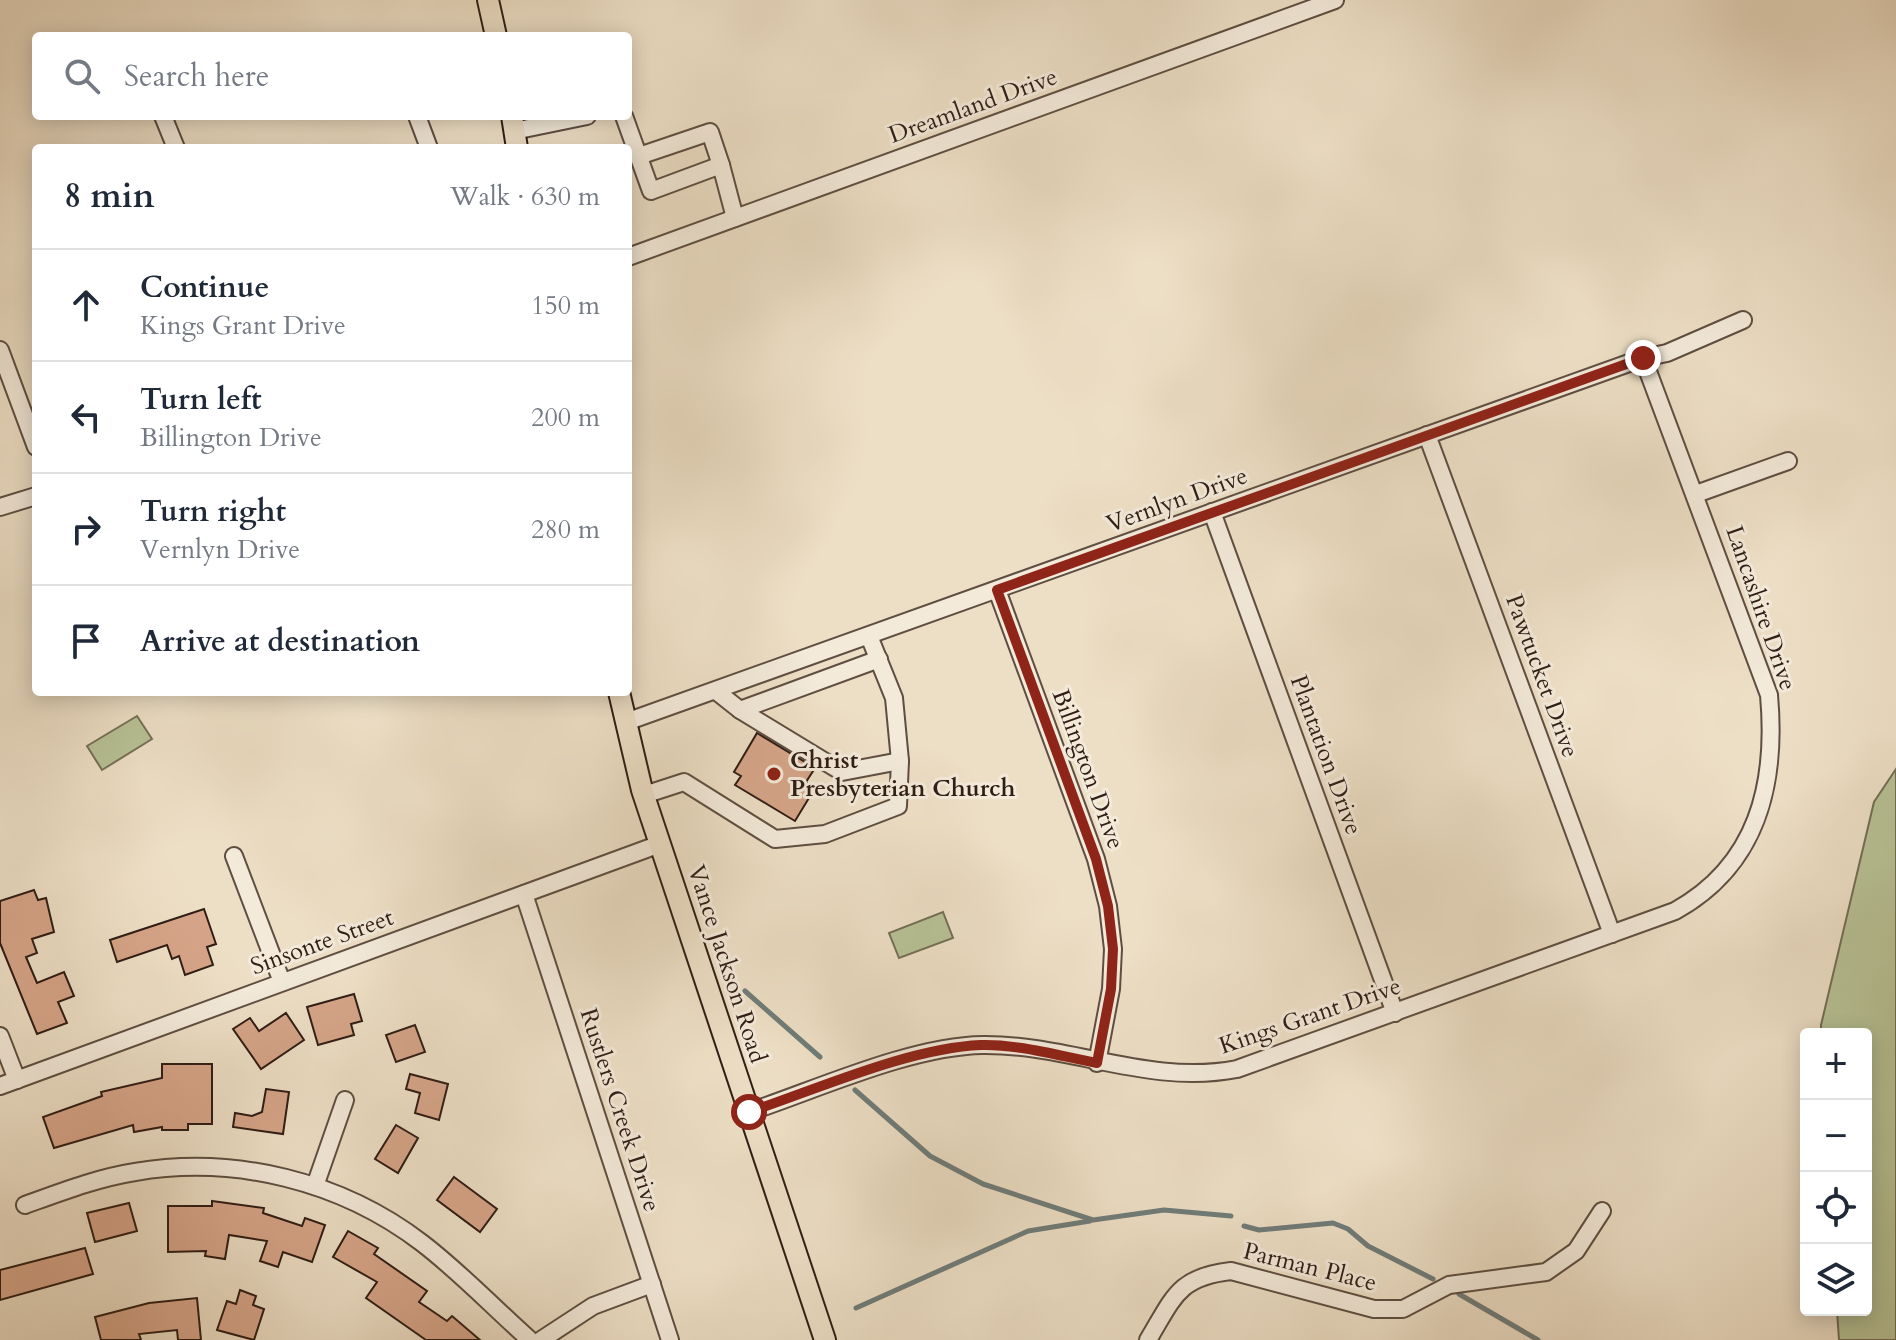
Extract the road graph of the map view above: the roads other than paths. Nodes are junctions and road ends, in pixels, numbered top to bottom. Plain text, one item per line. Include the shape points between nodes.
1 (488, 0) edge
2 (1335, 0) edge
3 (491, 32) edge
4 (165, 120) edge
5 (418, 120) edge
6 (569, 120) edge
7 (626, 120) edge
8 (514, 132) edge
9 (174, 144) edge
10 (428, 144) edge
11 (639, 156) junction
12 (721, 165) junction
13 (735, 218) junction
14 (632, 256) edge
15 (1743, 320) dead end
16 (0, 350) edge
17 (1643, 358) junction
18 (1427, 435) junction
19 (32, 436) edge
20 (1788, 461) dead end
21 (1696, 494) junction
22 (32, 497) edge
23 (0, 507) edge
24 (1212, 512) junction
25 (997, 590) junction
26 (869, 636) junction
27 (879, 659) junction
28 (766, 673) junction
29 (716, 691) junction
30 (620, 696) edge
31 (778, 696) junction
32 (740, 710) junction
33 (626, 722) junction
34 (1771, 739) joint
35 (900, 761) junction
36 (644, 795) junction
37 (660, 844) junction
38 (234, 856) dead end
39 (524, 894) junction
40 (1612, 934) junction
41 (282, 982) junction
42 (1395, 1013) junction
43 (0, 1036) edge
44 (1097, 1063) junction
45 (17, 1080) junction
46 (0, 1086) edge
47 (345, 1100) dead end
48 (749, 1112) junction
49 (315, 1186) junction
50 (25, 1205) dead end
51 (1602, 1211) dead end
52 (652, 1284) junction
53 (547, 1338) edge
54 (530, 1340) edge
55 (670, 1340) edge
56 (825, 1340) edge
57 (1148, 1340) edge

1 - 3 main road
2 - 13 street, Dreamland Drive
4 - 9 street
5 - 10 street
6 - 8 street
7 - 11 street
11 - 12 street via 710,132
11 - 12 street via 651,191
12 - 13 street
13 - 14 street, Dreamland Drive
15 - 17 street, Vernlyn Drive
16 - 19 street
17 - 18 street, Vernlyn Drive
17 - 21 street, Lancashire Drive
18 - 24 street, Vernlyn Drive
18 - 40 street, Pawtucket Drive
20 - 21 street
21 - 34 street, Lancashire Drive via 1762,672
22 - 23 street
24 - 25 street, Vernlyn Drive
24 - 42 street, Plantation Drive
25 - 26 street, Vernlyn Drive
25 - 44 street, Billington Drive via 1096,859 1108,906 1111,989
26 - 27 street
26 - 28 street, Vernlyn Drive
27 - 31 street
27 - 35 street via 894,698
28 - 29 street, Vernlyn Drive
28 - 31 street
29 - 32 street
29 - 33 street, Vernlyn Drive
30 - 33 main road, Vance Jackson Road
31 - 32 street
32 - 35 street via 842,772
33 - 36 main road, Vance Jackson Road
34 - 40 street, Kings Grant Drive via 1754,826 1734,865 1689,903
35 - 36 street via 898,806 825,834 775,839 684,782
36 - 37 main road, Vance Jackson Road
37 - 39 street, Sinsonte Street
37 - 48 main road, Vance Jackson Road
38 - 41 street
39 - 41 street, Sinsonte Street
39 - 52 street, Rustlers Creek Drive
40 - 42 street, Kings Grant Drive
41 - 45 street, Sinsonte Street
42 - 44 street, Kings Grant Drive via 1217,1073 1175,1074
43 - 45 street
44 - 48 street, Kings Grant Drive via 1007,1046 960,1046
45 - 46 street, Sinsonte Street
47 - 49 street
48 - 56 main road, Vance Jackson Road
49 - 50 street via 239,1169 171,1167 97,1180
49 - 54 street via 386,1218 422,1243
51 - 57 street, Parman Place via 1576,1251 1546,1272 1449,1285 1403,1309 1374,1309 1231,1271 1210,1273 1189,1281
52 - 53 street via 593,1306
52 - 55 street, Rustlers Creek Drive

